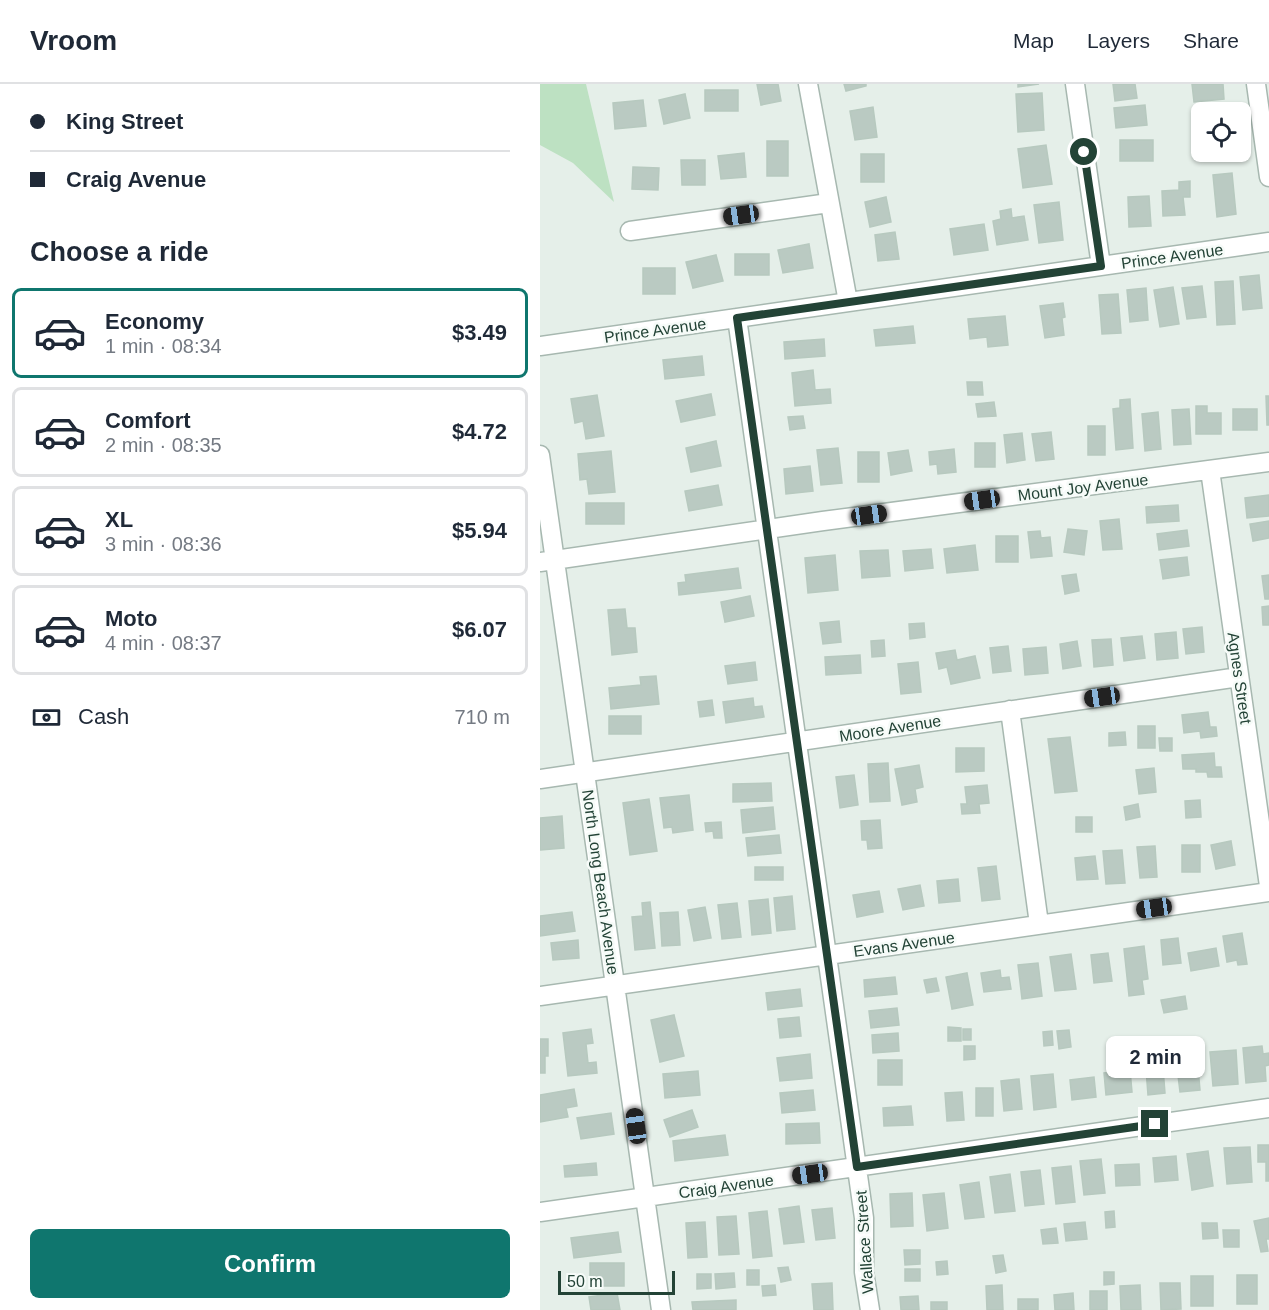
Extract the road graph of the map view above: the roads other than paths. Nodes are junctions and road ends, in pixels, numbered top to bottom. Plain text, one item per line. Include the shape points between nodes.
1 (808, 84) edge
2 (1075, 84) edge
3 (1256, 84) edge
4 (1269, 177) edge
5 (829, 203) junction
6 (630, 231) dead end
7 (1269, 242) edge
8 (1101, 266) junction
9 (848, 302) junction
10 (737, 318) junction
11 (540, 346) edge
12 (540, 455) edge
13 (1269, 462) edge
14 (1210, 470) junction
15 (767, 530) junction
16 (548, 561) edge
17 (1239, 677) junction
18 (1010, 710) junction
19 (797, 742) junction
20 (585, 772) junction
21 (540, 779) edge
22 (1269, 886) edge
23 (1269, 892) edge
24 (1040, 924) junction
25 (828, 955) junction
26 (616, 985) junction
27 (540, 996) edge
28 (1269, 1108) edge
29 (857, 1167) junction
30 (646, 1197) junction
31 (540, 1212) edge
32 (661, 1310) edge
33 (870, 1310) edge

1 - 5 street
2 - 8 street
3 - 4 street
5 - 6 street
5 - 9 street
7 - 8 street, Prince Avenue
8 - 9 street, Prince Avenue
9 - 10 street, Prince Avenue
10 - 11 street, Prince Avenue
10 - 15 street, Wallace Street
12 - 16 street, North Long Beach Avenue
13 - 14 street, Mount Joy Avenue
14 - 15 street, Mount Joy Avenue
14 - 17 street, Agnes Street
15 - 16 street, Mount Joy Avenue
15 - 19 street, Wallace Street
16 - 20 street, North Long Beach Avenue
17 - 18 street, Moore Avenue
17 - 22 street, Agnes Street
18 - 19 street, Moore Avenue
18 - 24 street
19 - 20 street, Moore Avenue
19 - 25 street, Wallace Street
20 - 21 street, Moore Avenue
20 - 26 street, North Long Beach Avenue
23 - 24 street, Evans Avenue
24 - 25 street, Evans Avenue
25 - 26 street, Evans Avenue
25 - 29 street, Wallace Street
26 - 27 street, Evans Avenue
26 - 30 street, North Long Beach Avenue
28 - 29 street, Craig Avenue
29 - 30 street, Craig Avenue
29 - 33 street, Wallace Street
30 - 31 street, Craig Avenue
30 - 32 street, North Long Beach Avenue

